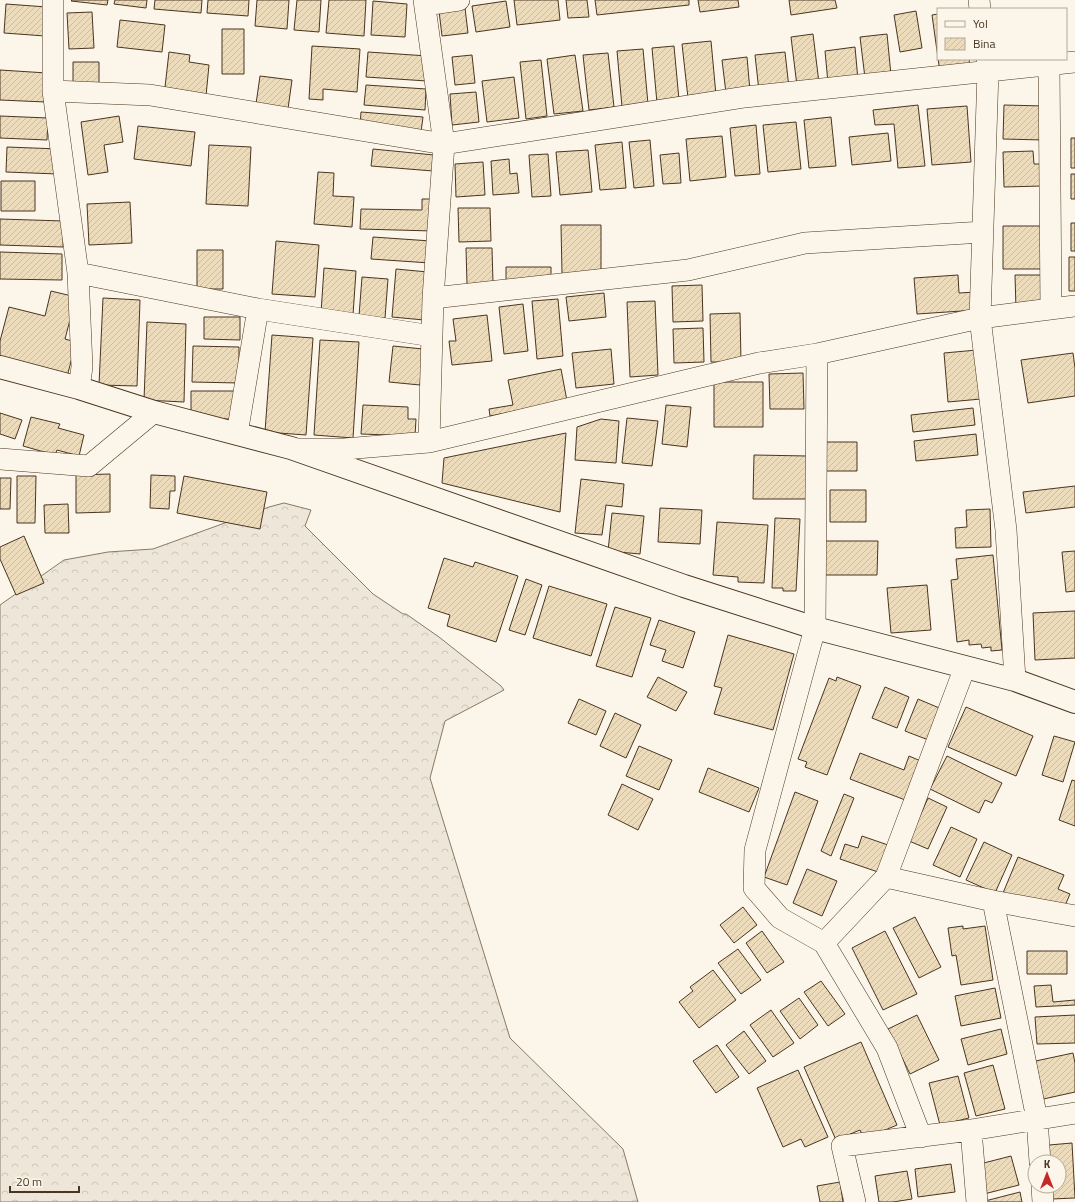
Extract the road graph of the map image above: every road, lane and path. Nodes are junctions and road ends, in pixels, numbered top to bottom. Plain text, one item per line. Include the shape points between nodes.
1 (53, 0) edge
2 (459, 0) edge
3 (424, 2) edge
4 (1075, 62) edge
5 (988, 65) edge
6 (1049, 65) junction
7 (53, 91) junction
8 (444, 144) junction
9 (983, 232) junction
10 (78, 273) junction
11 (434, 298) junction
12 (1075, 306) edge
13 (258, 309) junction
14 (1051, 309) junction
15 (980, 318) junction
16 (432, 336) junction
17 (817, 354) junction
18 (0, 367) edge
19 (80, 388) junction
20 (154, 412) junction
21 (237, 434) junction
22 (429, 442) junction
23 (291, 448) junction
24 (0, 459) edge
25 (815, 628) junction
26 (965, 667) junction
27 (1014, 680) junction
28 (1075, 702) edge
29 (886, 877) junction
30 (993, 901) junction
31 (1075, 916) edge
32 (824, 943) junction
33 (1075, 1113) edge
34 (1036, 1119) junction
35 (971, 1130) junction
36 (921, 1137) junction
37 (1039, 1154) edge
38 (855, 1202) edge
39 (977, 1202) edge

1 - 7 street
2 - 3 street
3 - 8 street
4 - 6 street
5 - 6 street
5 - 8 street via 745,97
5 - 9 street
6 - 14 street
7 - 8 street via 150,95
7 - 10 street
8 - 11 street
9 - 11 street via 805,243 688,270
9 - 15 street
10 - 13 street
10 - 19 street via 82,367
11 - 16 street
12 - 14 street
13 - 16 street
13 - 21 street
14 - 15 street
15 - 17 street
15 - 27 street via 1006,530
16 - 22 street
17 - 22 street via 759,363
17 - 25 street
18 - 19 street
19 - 20 street
20 - 21 street
20 - 24 street via 89,466
21 - 23 street
22 - 23 street via 344,449
23 - 25 street via 684,586
25 - 26 street
25 - 32 street via 755,850 754,888 780,918
26 - 27 street
26 - 29 street
27 - 28 street
29 - 30 street
29 - 32 street
30 - 31 street
30 - 34 street
32 - 36 street via 887,1048
33 - 34 street
34 - 35 street
34 - 37 street
35 - 36 street
35 - 39 street
36 - 38 street via 842,1146

